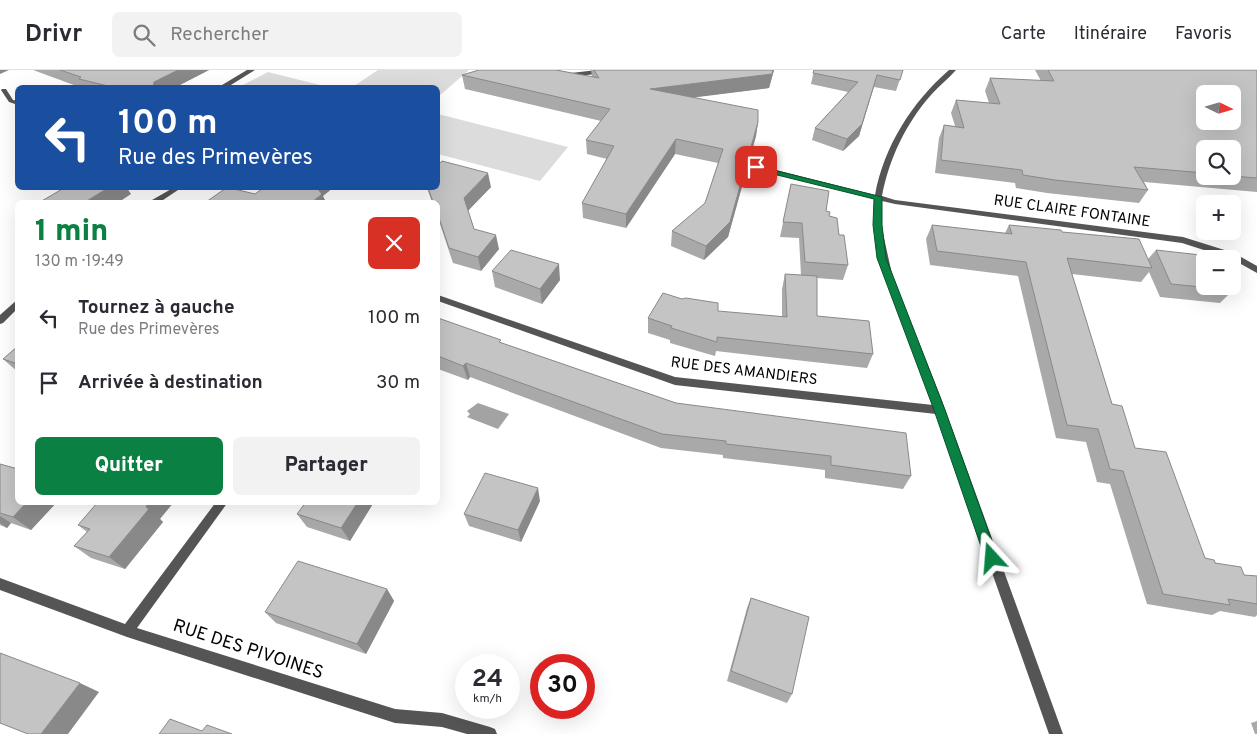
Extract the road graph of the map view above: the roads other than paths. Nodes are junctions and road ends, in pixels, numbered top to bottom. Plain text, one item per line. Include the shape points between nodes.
1 (252, 70) edge
2 (548, 70) edge
3 (612, 70) edge
4 (954, 70) edge
5 (225, 85) edge
6 (4, 90) dead end
7 (15, 102) edge
8 (756, 167) dead end
9 (174, 190) edge
10 (878, 197) junction
11 (158, 200) edge
12 (1257, 270) edge
13 (440, 299) edge
14 (15, 305) edge
15 (0, 321) edge
16 (940, 410) junction
17 (221, 505) edge
18 (0, 584) edge
19 (127, 631) junction
20 (490, 734) edge
21 (1056, 734) edge

1 - 5 street
2 - 3 street via 572,75
4 - 10 street via 919,105 901,134
6 - 7 street
8 - 10 street, RUE CLAIRE FONTAINE
9 - 11 street
10 - 12 street, RUE CLAIRE FONTAINE via 895,202 1183,240 1222,252
10 - 16 street via 882,258
13 - 16 street, RUE DES AMANDIERS via 675,381
14 - 15 street
16 - 21 street
17 - 19 street
18 - 19 street, RUE DES PIVOINES
19 - 20 street, RUE DES PIVOINES via 395,716 442,720

